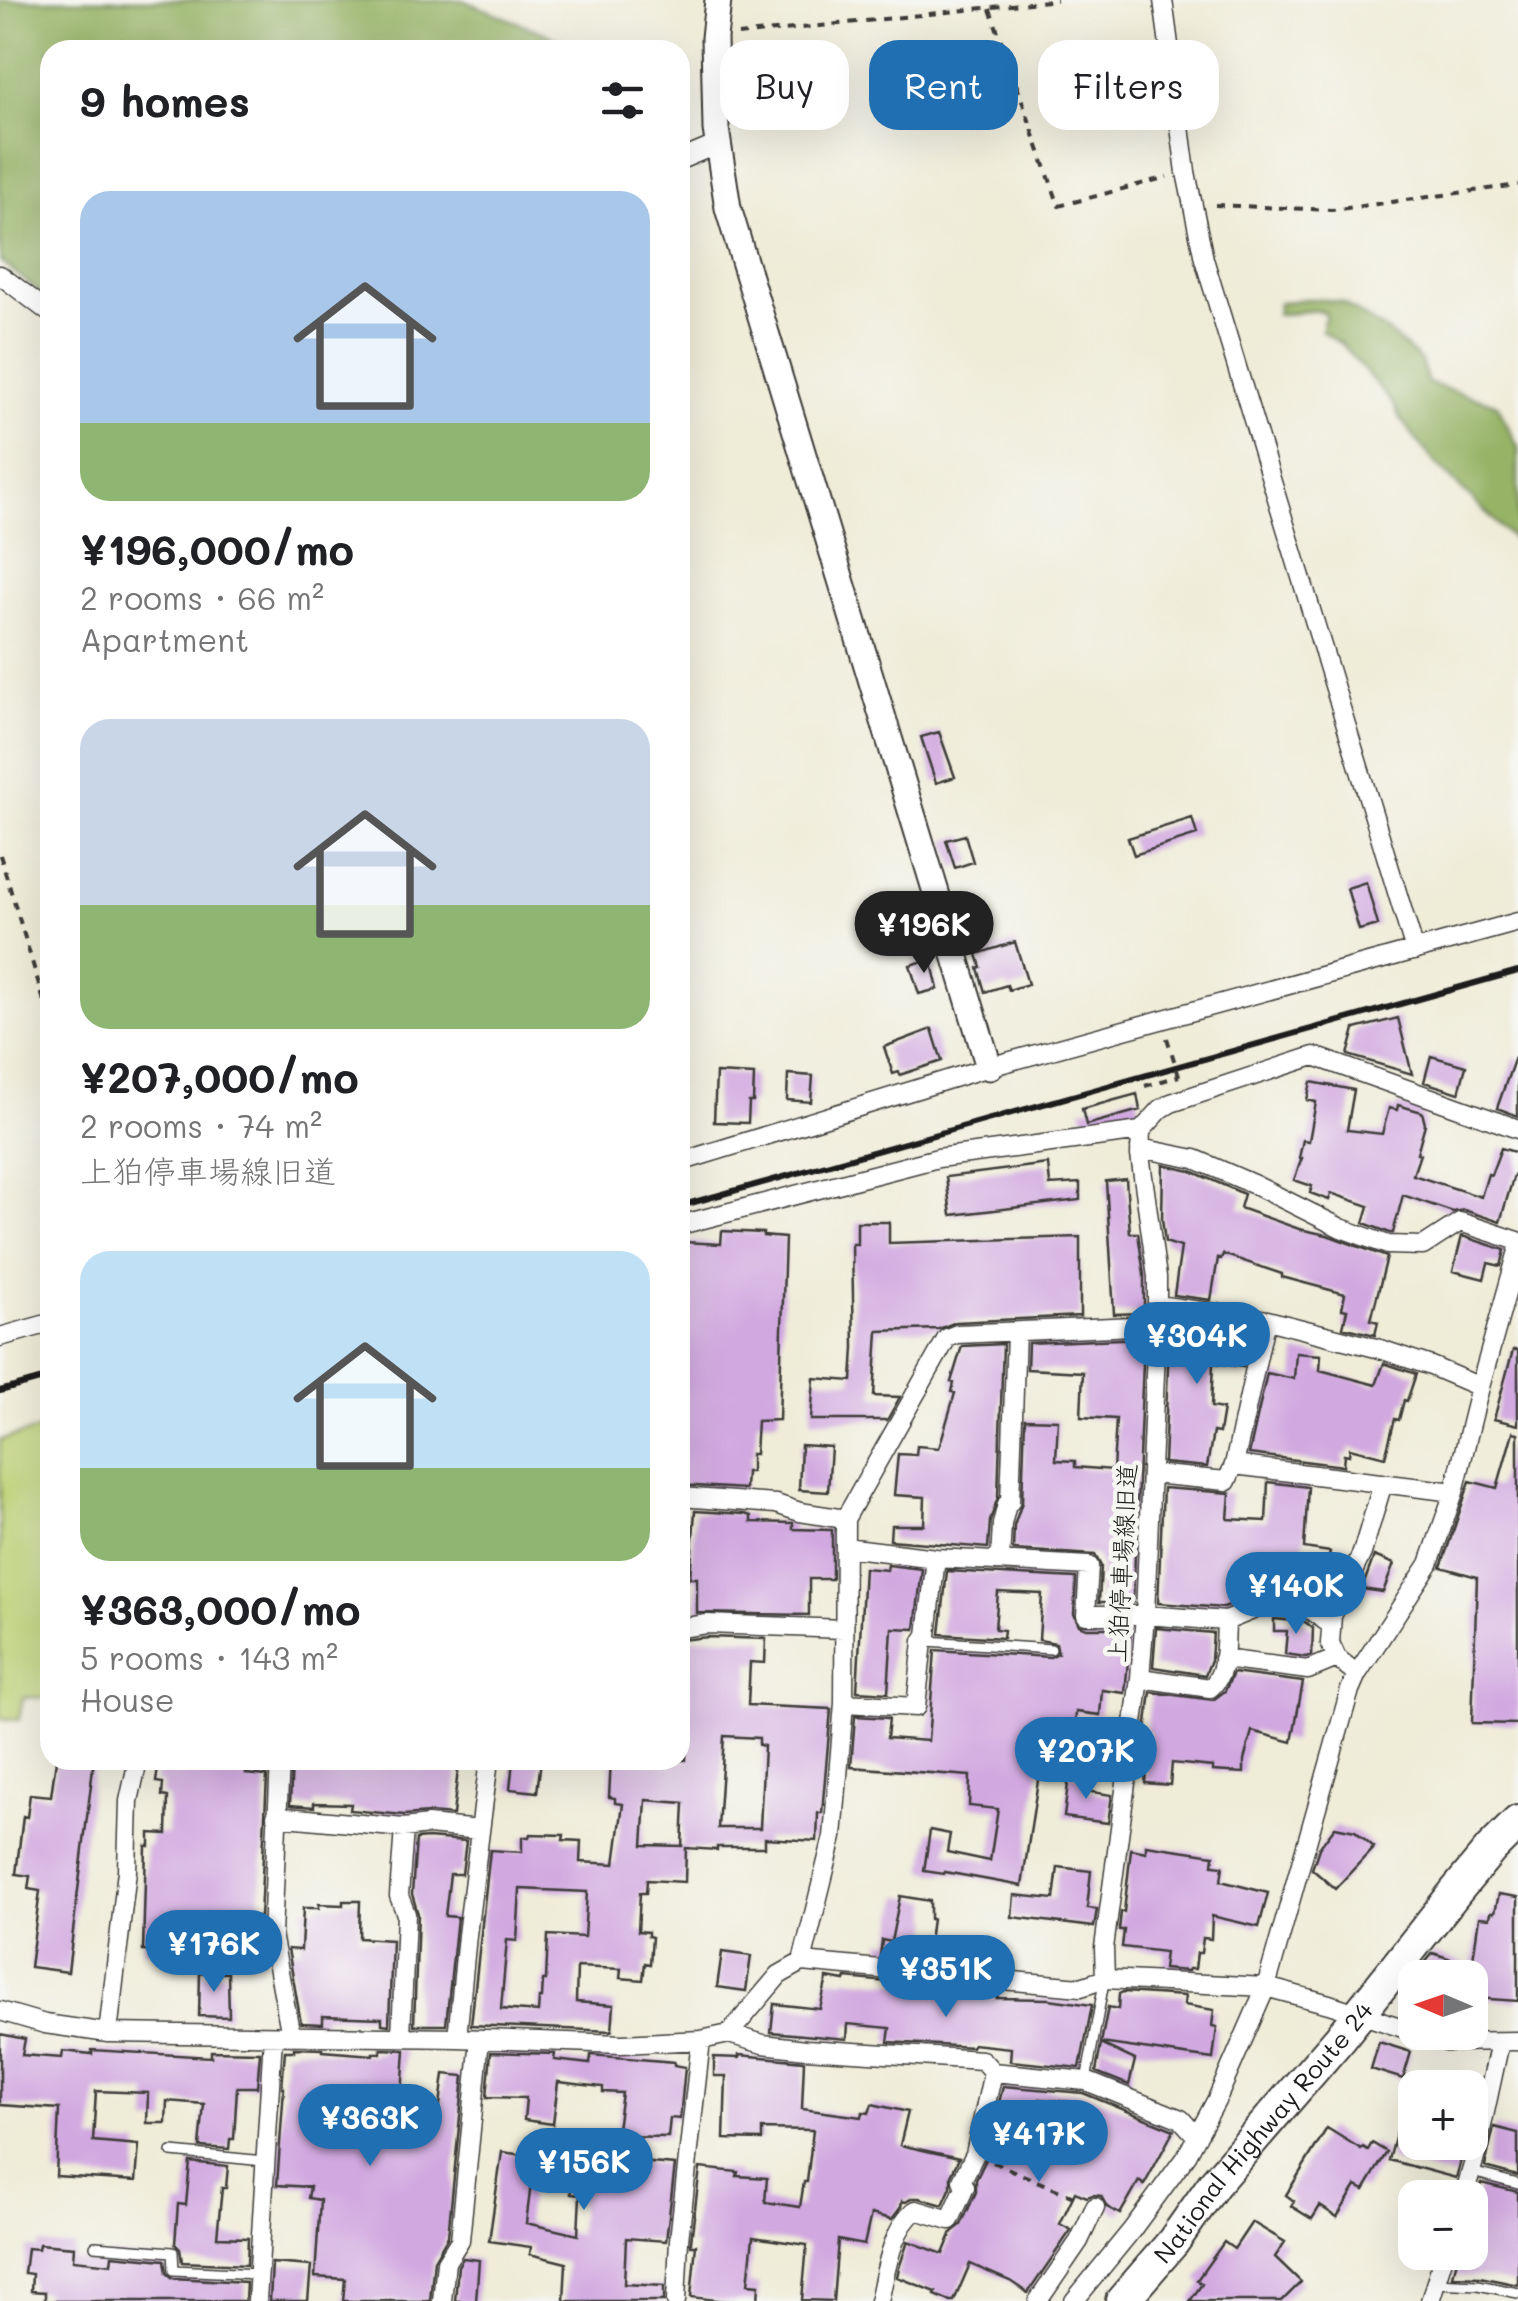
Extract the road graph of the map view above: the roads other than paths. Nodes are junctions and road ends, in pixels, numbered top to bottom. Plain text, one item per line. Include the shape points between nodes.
1 (718, 0) edge
2 (1163, 0) edge
3 (718, 144) junction
4 (690, 156) edge
5 (0, 276) edge
6 (40, 306) edge
7 (1518, 922) edge
8 (1414, 951) junction
9 (989, 1066) junction
10 (1518, 1129) edge
11 (1141, 1139) junction
12 (690, 1159) edge
13 (690, 1222) edge
14 (1518, 1241) edge
15 (1518, 1251) edge
16 (1157, 1305) junction
17 (1268, 1320) junction
18 (1158, 1324) junction
19 (40, 1326) edge
20 (1498, 1326) junction
21 (1518, 1328) edge
22 (1016, 1332) junction
23 (0, 1337) edge
24 (1480, 1387) junction
25 (1234, 1465) junction
26 (1151, 1474) junction
27 (1383, 1483) junction
28 (1454, 1492) junction
29 (690, 1498) edge
30 (845, 1519) junction
31 (845, 1548) junction
32 (936, 1558) junction
33 (1000, 1561) junction
34 (1145, 1615) junction
35 (1226, 1621) junction
36 (1331, 1625) junction
37 (690, 1627) edge
38 (844, 1629) junction
39 (923, 1641) junction
40 (1052, 1649) dead end
41 (1337, 1658) junction
42 (1223, 1659) junction
43 (1357, 1674) junction
44 (1140, 1678) junction
45 (844, 1704) junction
46 (136, 1770) edge
47 (279, 1770) edge
48 (488, 1770) edge
49 (276, 1816) junction
50 (1518, 1822) edge
51 (404, 1828) junction
52 (480, 1830) junction
53 (802, 1962) junction
54 (1105, 1979) junction
55 (1266, 1987) junction
56 (0, 2011) edge
57 (1358, 2014) junction
58 (108, 2033) junction
59 (728, 2034) junction
60 (282, 2036) junction
61 (401, 2037) junction
62 (457, 2038) junction
63 (480, 2038) junction
64 (702, 2040) junction
65 (1509, 2041) edge
66 (993, 2072) junction
67 (1086, 2081) junction
68 (1196, 2137) junction
69 (172, 2152) dead end
70 (264, 2161) junction
71 (1471, 2172) junction
72 (1469, 2180) edge
73 (1518, 2184) edge
74 (1096, 2207) road end
75 (96, 2246) dead end
76 (258, 2274) junction
77 (1433, 2292) edge
78 (1518, 2293) edge
79 (257, 2301) edge
80 (442, 2301) edge
81 (676, 2301) edge
82 (879, 2301) edge
83 (1038, 2301) edge
84 (1074, 2301) edge
85 (1122, 2301) edge

1 - 3 street
2 - 8 street via 1204,259
3 - 4 street
3 - 9 street via 728,208
5 - 6 street
7 - 8 street
8 - 9 street
9 - 12 street
10 - 11 street via 1314,1056 1170,1103
11 - 13 street via 938,1158
11 - 14 street via 1388,1244 1423,1246 1460,1222
11 - 16 street, 上狛停車場線旧道
15 - 20 street
16 - 17 street
16 - 18 street, 上狛停車場線旧道
17 - 24 street via 1431,1366
17 - 25 street
18 - 22 street
18 - 26 street, 上狛停車場線旧道
19 - 23 street
20 - 21 street
20 - 24 street
22 - 30 street via 947,1338
22 - 33 street via 1010,1502
24 - 28 street
25 - 26 street via 1227,1480
25 - 27 street
26 - 34 street, 上狛停車場線旧道
27 - 28 street
27 - 36 street
28 - 43 street via 1429,1564
29 - 30 street via 776,1504
30 - 31 street
31 - 32 street
31 - 38 street
32 - 33 street
32 - 39 street
33 - 34 street via 1089,1566 1086,1615
34 - 35 street
34 - 44 street, 上狛停車場線旧道
35 - 36 street via 1263,1606 1310,1610
35 - 42 street
36 - 41 street
37 - 38 street
38 - 45 street
39 - 40 lane
39 - 45 street via 916,1707
41 - 42 street via 1308,1670
41 - 43 street
42 - 44 street via 1210,1688
43 - 55 street
44 - 54 street, 上狛停車場線旧道
45 - 53 street via 833,1836
46 - 58 street
47 - 49 street
48 - 52 street
49 - 51 street
49 - 60 street via 272,1934
50 - 57 highway, National Highway Route 24
51 - 52 street
51 - 61 street via 398,1896 406,1914
52 - 62 street
53 - 54 street via 1081,1986
53 - 59 street via 779,1974
54 - 55 street
54 - 67 lane
55 - 57 street
55 - 68 street
56 - 58 street
57 - 65 street via 1446,2042
57 - 85 highway, National Highway Route 24
58 - 60 street
59 - 64 street
59 - 66 street via 806,2049 982,2060
60 - 61 street
60 - 70 street
61 - 62 street
62 - 63 street
63 - 64 street
63 - 80 street via 460,2240 446,2262
64 - 81 street
65 - 71 street
66 - 67 street
66 - 82 street via 975,2154 950,2220 922,2210 906,2217
67 - 68 street via 1181,2119
68 - 84 street
69 - 70 lane
70 - 76 street
71 - 72 street
71 - 73 lane
74 - 83 street
75 - 76 lane via 173,2252 174,2270
76 - 79 street
77 - 78 lane via 1478,2286

